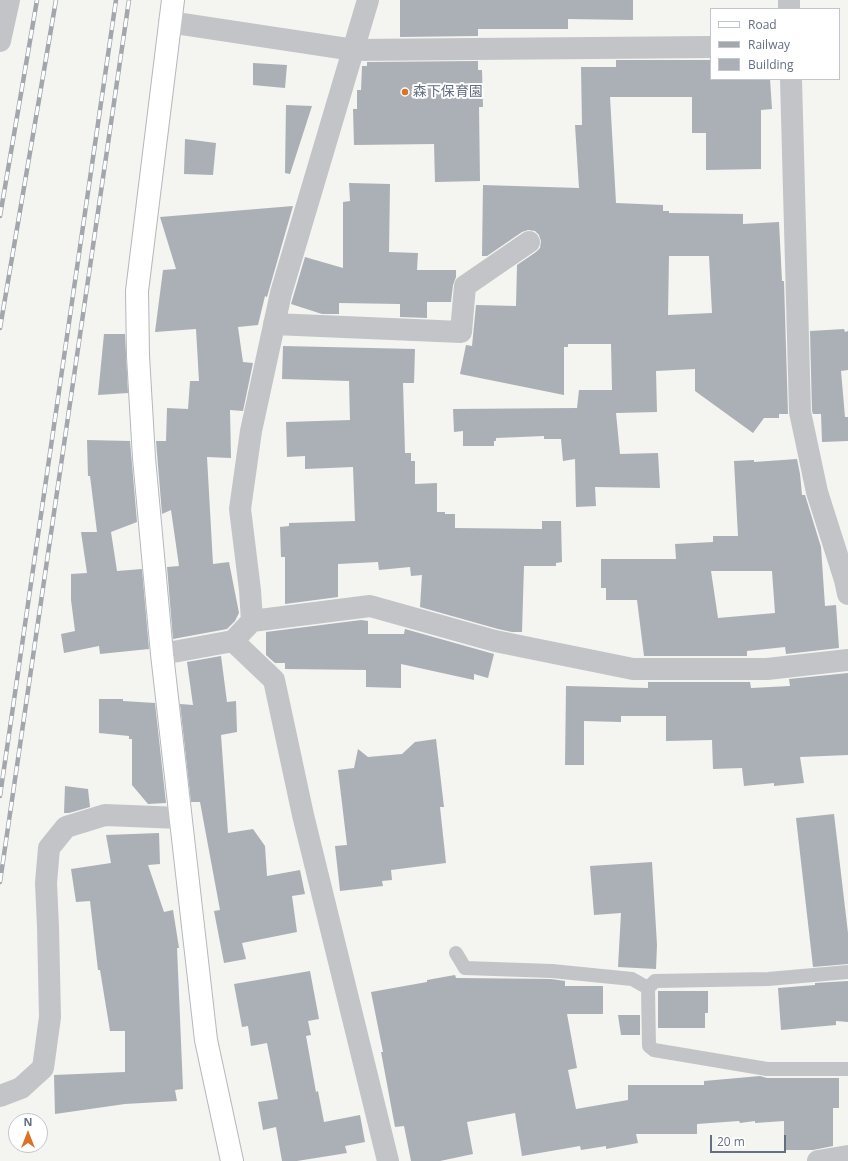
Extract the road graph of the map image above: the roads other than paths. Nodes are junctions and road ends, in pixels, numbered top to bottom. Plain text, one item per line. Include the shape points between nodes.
1 (9, 0) edge
2 (173, 0) edge
3 (368, 0) edge
4 (169, 22) junction
5 (0, 41) edge
6 (710, 47) edge
7 (354, 50) junction
8 (791, 80) edge
9 (529, 242) dead end
10 (274, 324) junction
11 (848, 594) edge
12 (252, 621) junction
13 (232, 641) junction
14 (162, 654) junction
15 (848, 660) edge
16 (180, 818) junction
17 (456, 953) dead end
18 (848, 972) edge
19 (648, 988) junction
20 (848, 1068) edge
21 (0, 1096) edge
22 (848, 1156) edge
23 (232, 1161) edge
24 (388, 1161) edge
25 (818, 1161) edge

1 - 5 street
2 - 4 street
3 - 7 street
4 - 7 street
4 - 14 street via 137,291 144,458
6 - 7 street
7 - 10 street via 283,285
8 - 11 street via 800,412 817,492
9 - 10 street via 465,286 461,332
10 - 12 street via 251,431 240,509
12 - 13 street
12 - 15 street via 370,606 495,641 632,669 767,669
13 - 14 street
13 - 24 street via 274,680 303,815
14 - 16 street
16 - 21 street via 105,815 66,827 49,848 46,883 50,1017 43,1068 21,1088
16 - 23 street via 206,1040
17 - 19 lane via 465,968 552,971 632,979
18 - 19 lane via 768,979 655,981
19 - 20 lane via 649,1046 654,1050 767,1069
22 - 25 street

